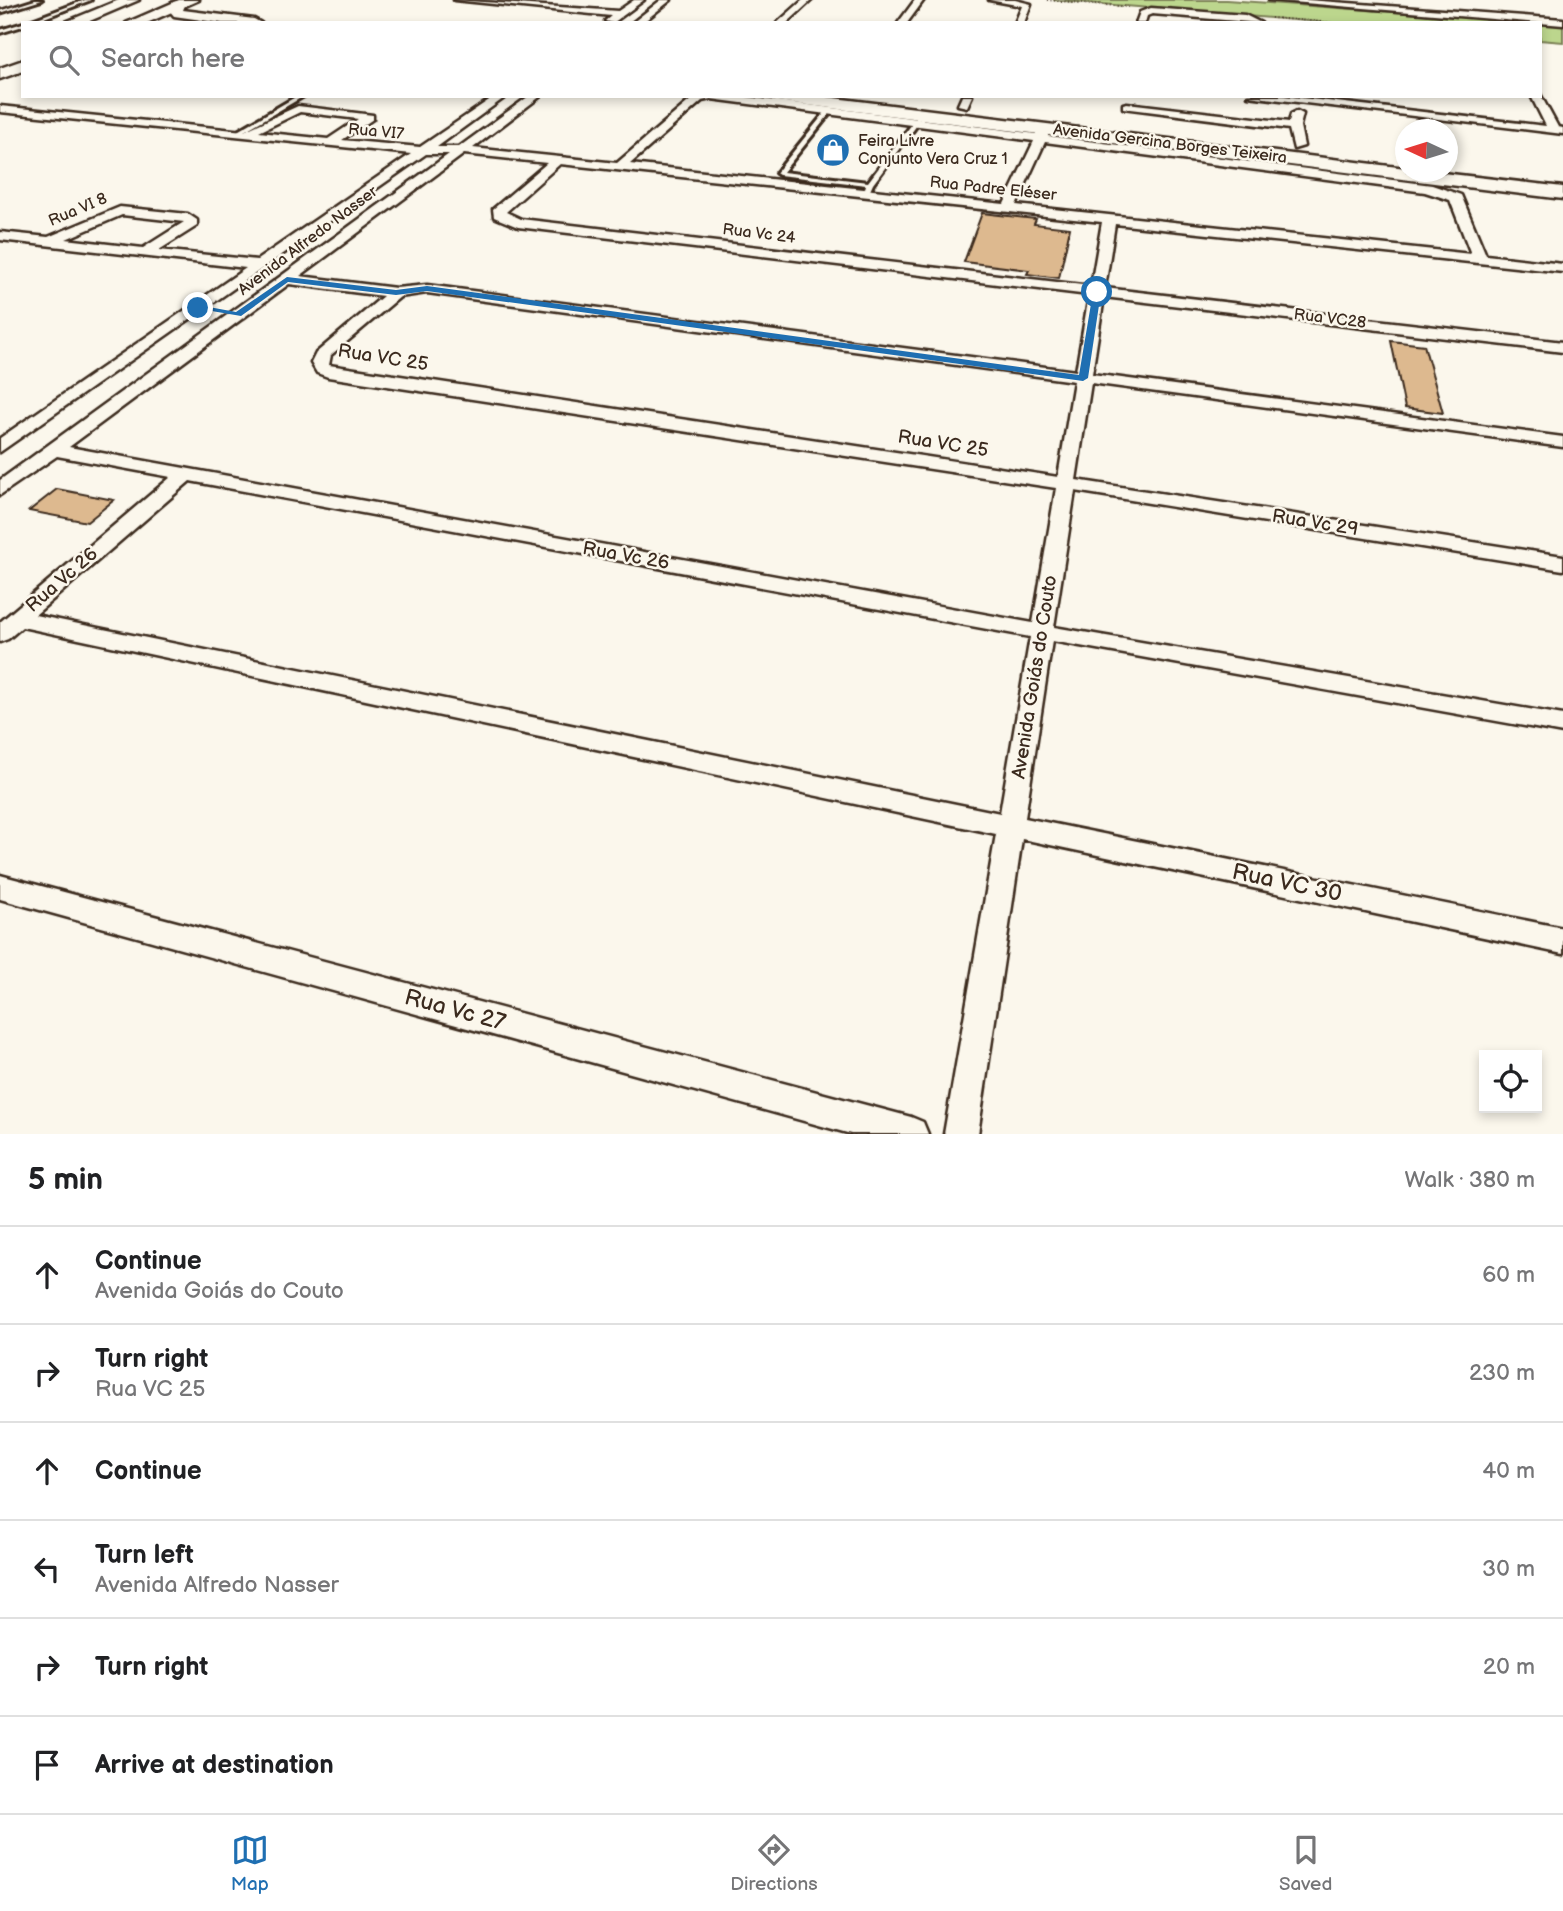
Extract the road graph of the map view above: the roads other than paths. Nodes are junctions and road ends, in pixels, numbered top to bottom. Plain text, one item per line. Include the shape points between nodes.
1 (18, 0) edge
2 (40, 0) edge
3 (89, 0) edge
4 (132, 0) edge
5 (457, 0) edge
6 (640, 0) edge
7 (667, 0) edge
8 (808, 0) edge
9 (920, 0) edge
10 (993, 0) edge
11 (1273, 0) edge
12 (185, 3) edge
13 (1368, 4) edge
14 (0, 10) edge
15 (620, 14) junction
16 (30, 21) edge
17 (75, 21) edge
18 (138, 21) edge
19 (239, 21) edge
20 (610, 21) edge
21 (639, 21) edge
22 (783, 21) edge
23 (904, 21) edge
24 (1020, 21) edge
25 (1141, 21) edge
26 (1252, 21) edge
27 (1563, 22) edge
28 (21, 24) edge
29 (0, 32) edge
30 (21, 41) edge
31 (0, 48) edge
32 (21, 66) edge
33 (0, 74) edge
34 (298, 98) edge
35 (499, 98) edge
36 (533, 98) edge
37 (702, 98) edge
38 (726, 98) edge
39 (790, 98) edge
40 (912, 98) edge
41 (1270, 98) edge
42 (1397, 98) edge
43 (1537, 98) edge
44 (965, 101) edge
45 (1300, 102) junction
46 (1127, 106) edge
47 (0, 109) edge
48 (829, 111) junction
49 (1401, 113) junction
50 (917, 121) junction
51 (1293, 126) junction
52 (1559, 130) edge
53 (1041, 133) junction
54 (242, 134) junction
55 (331, 143) junction
56 (458, 150) junction
57 (419, 151) junction
58 (1295, 153) junction
59 (1349, 159) junction
60 (1395, 159) edge
61 (556, 160) junction
62 (1458, 165) edge
63 (620, 167) junction
64 (1563, 178) edge
65 (868, 189) junction
66 (1563, 192) edge
67 (1008, 209) junction
68 (1109, 219) junction
69 (0, 236) edge
70 (46, 243) junction
71 (144, 253) junction
72 (1480, 259) junction
73 (260, 265) junction
74 (1563, 268) edge
75 (287, 279) junction
76 (1097, 292) junction
77 (396, 293) junction
78 (198, 308) junction
79 (238, 315) junction
80 (1563, 347) edge
81 (1083, 378) junction
82 (1563, 442) edge
83 (0, 446) edge
84 (53, 450) junction
85 (184, 476) junction
86 (1068, 484) junction
87 (0, 489) edge
88 (1563, 563) edge
89 (9, 626) edge
90 (1042, 632) junction
91 (1563, 724) edge
92 (1011, 826) junction
93 (0, 887) edge
94 (1563, 941) edge
95 (911, 1134) edge
96 (961, 1134) edge

1 - 14 lane
2 - 14 lane
3 - 16 lane
4 - 17 main road
5 - 15 street
6 - 15 street
7 - 21 street
8 - 22 street
9 - 23 street
10 - 24 street via 1027,4
11 - 13 street
12 - 18 main road
12 - 19 main road via 176,10 179,13
13 - 27 street
15 - 20 street
25 - 26 street via 1143,13 1151,11
28 - 29 lane
30 - 31 main road
32 - 33 main road
34 - 54 lane
35 - 57 street, Avenida Alfredo Nasser
36 - 56 street, Avenida Alfredo Nasser
37 - 63 street
38 - 48 street
39 - 53 main road, Avenida Gercina Borges Teixeira
40 - 44 main road, Avenida Gercina Borges Teixeira
41 - 45 street
42 - 49 street
43 - 52 street
44 - 58 main road, Avenida Gercina Borges Teixeira
45 - 49 street
45 - 51 street
46 - 51 street
47 - 54 street, Rua VI7
48 - 50 street
48 - 65 lane via 779,173
49 - 52 street
50 - 53 street
50 - 65 lane
51 - 58 street
53 - 58 main road, Avenida Gercina Borges Teixeira
53 - 67 street
53 - 72 street via 1443,192 1456,198
54 - 55 street, Rua VI7
54 - 55 street, Rua VI7 via 298,109 369,117
55 - 57 street, Rua VI7
56 - 57 street, Rua Padre Eléser
56 - 61 street, Rua Padre Eléser
56 - 75 street, Avenida Alfredo Nasser
57 - 73 street, Avenida Alfredo Nasser
58 - 59 main road, Avenida Gercina Borges Teixeira
59 - 60 main road, Avenida Gercina Borges Teixeira
59 - 66 main road, Avenida Gercina Borges Teixeira
61 - 63 street, Rua Padre Eléser
61 - 76 street, Rua Vc 24 via 499,214 517,223
62 - 64 main road
63 - 65 street, Rua Padre Eléser
65 - 67 street, Rua Padre Eléser
67 - 68 street, Rua Padre Eléser
68 - 72 street, Rua Padre Eléser
68 - 76 street, Avenida Goiás do Couto
69 - 70 street, Rua VI 8
70 - 71 street, Rua VI 8
70 - 71 street, Rua VI 8 via 120,211 192,222
71 - 73 street, Rua VI 8
72 - 74 street, Rua Padre Eléser
73 - 78 street, Avenida Alfredo Nasser
75 - 77 street
75 - 79 street, Avenida Alfredo Nasser
76 - 80 street, Rua VC28
76 - 81 street, Avenida Goiás do Couto
77 - 81 street via 427,289
77 - 86 street, Rua VC 25 via 324,353 319,363 323,369
78 - 79 street
78 - 83 street, Avenida Alfredo Nasser
79 - 84 street, Avenida Alfredo Nasser
81 - 82 street
81 - 86 street, Avenida Goiás do Couto
84 - 85 street
84 - 87 street, Avenida Alfredo Nasser
85 - 89 street, Rua Vc 26
85 - 90 street, Rua Vc 26
86 - 88 street, Rua Vc 29
86 - 90 street, Avenida Goiás do Couto
89 - 92 street, Rua Vc 26
90 - 91 street
90 - 92 street, Avenida Goiás do Couto
92 - 94 street, Rua VC 30
92 - 96 street, Avenida Goiás do Couto
93 - 95 street, Rua Vc 27

